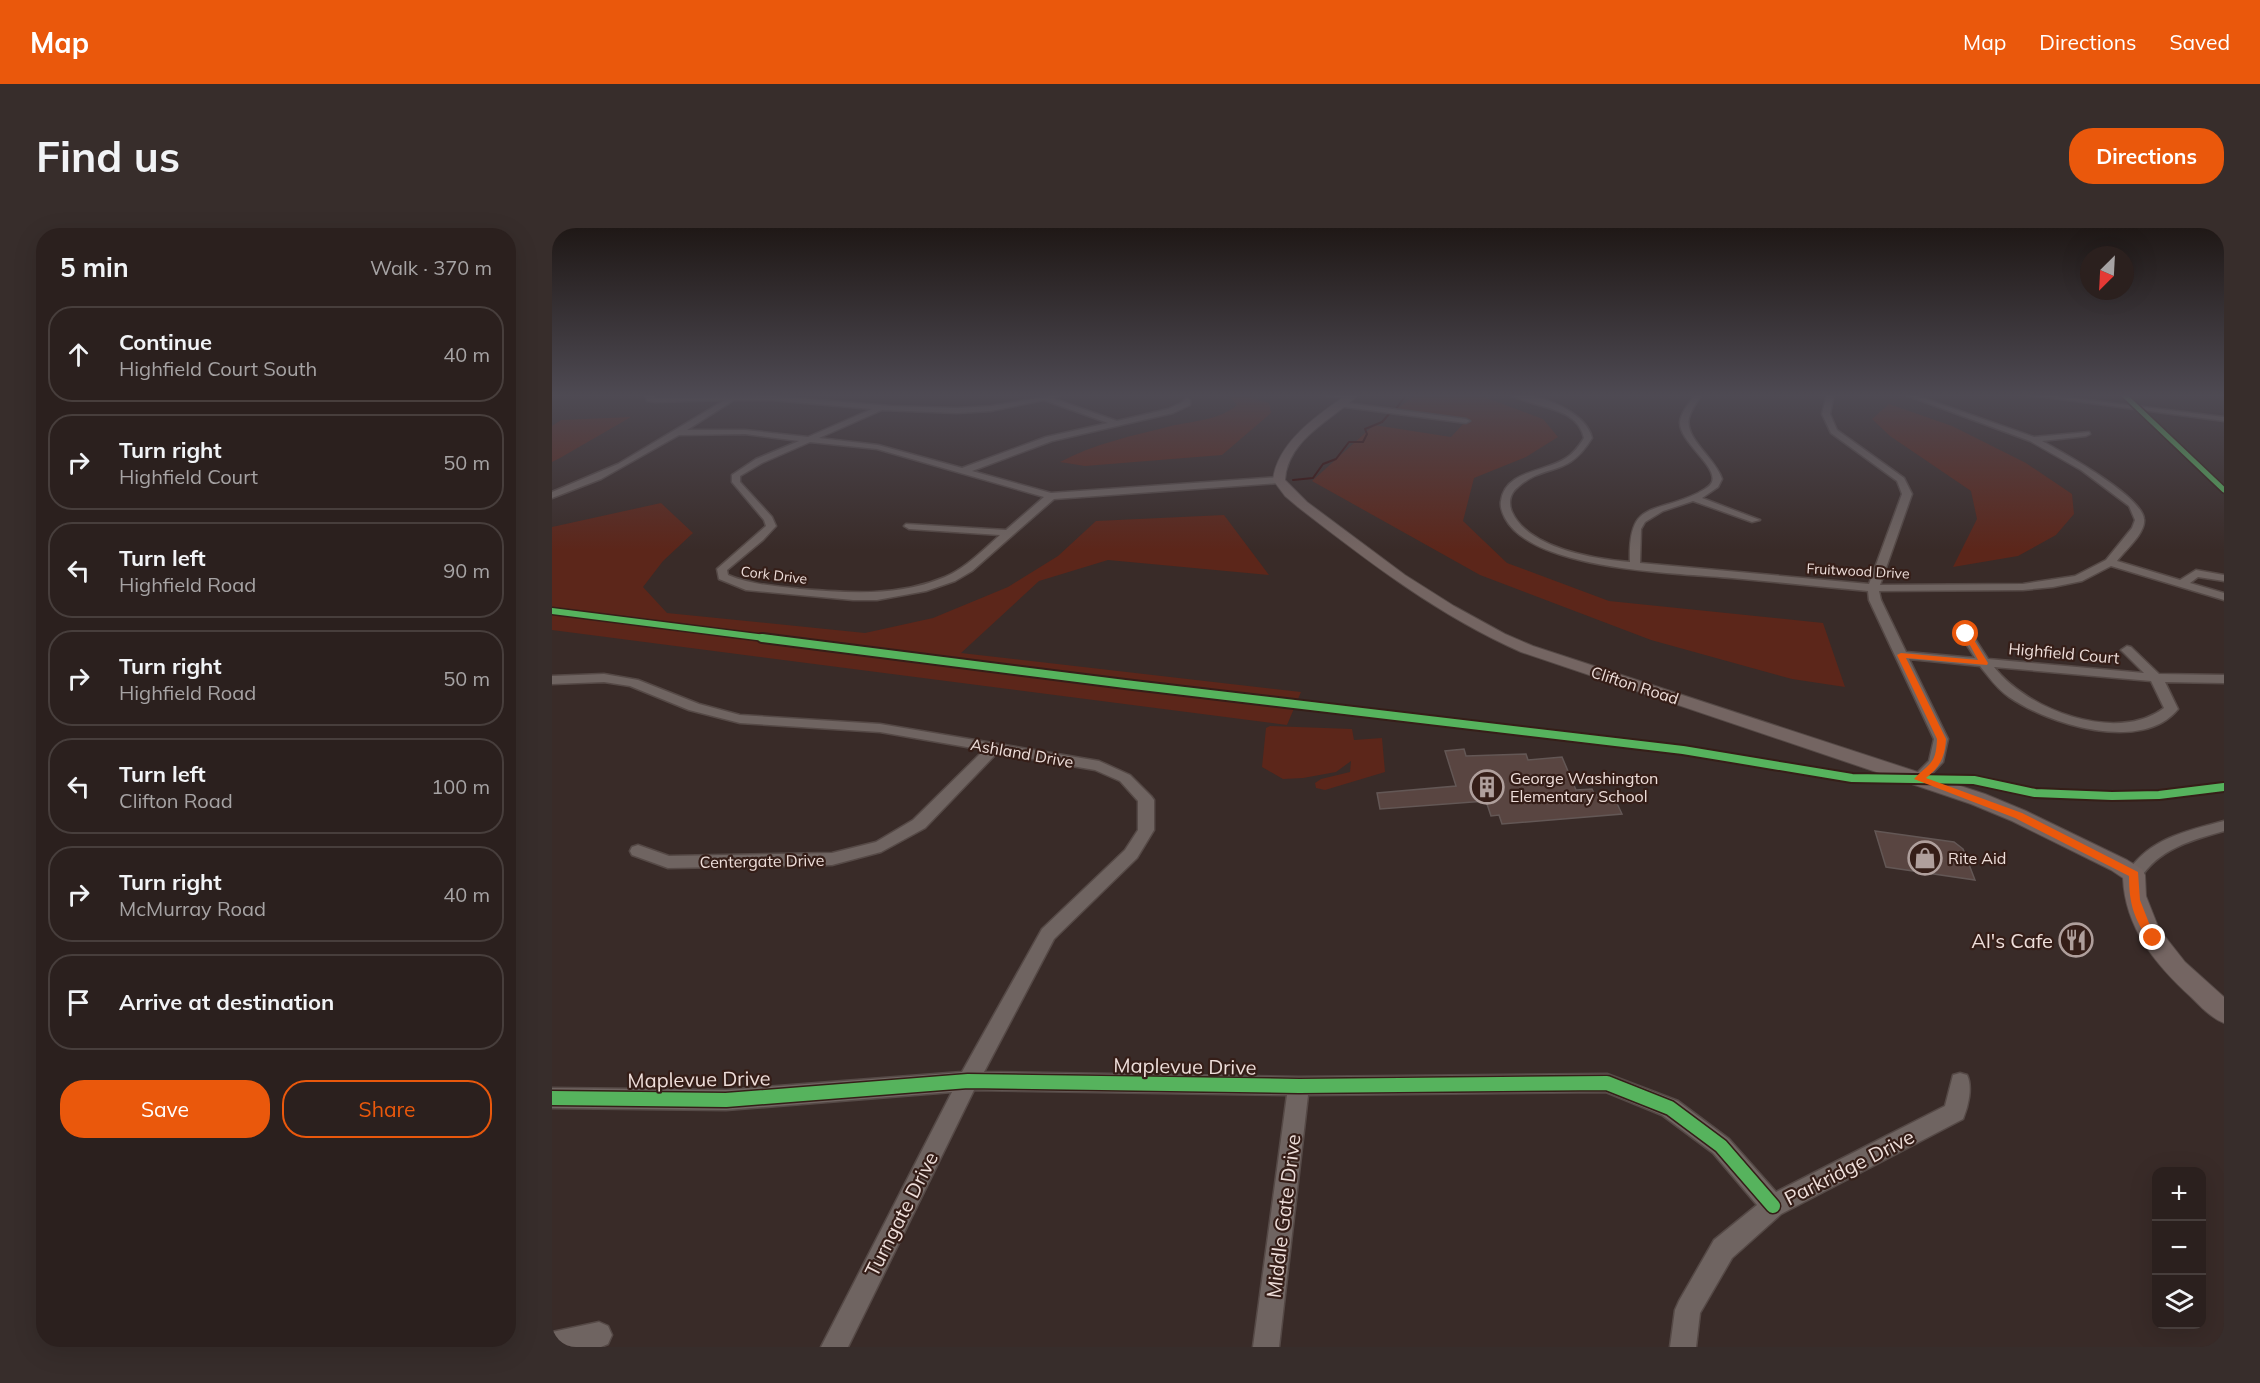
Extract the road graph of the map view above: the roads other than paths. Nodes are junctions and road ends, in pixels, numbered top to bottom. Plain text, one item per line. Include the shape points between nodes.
1 (654, 446) edge
2 (791, 446) edge
3 (871, 446) edge
4 (1029, 446) edge
5 (1296, 446) edge
6 (1584, 446) edge
7 (1694, 446) edge
8 (1855, 446) edge
9 (2046, 446) edge
10 (963, 471) junction
11 (1278, 480) junction
12 (552, 495) edge
13 (1051, 496) junction
14 (1693, 498) junction
15 (1755, 520) dead end
16 (909, 525) dead end
17 (1008, 533) junction
18 (2110, 562) junction
19 (1635, 567) junction
20 (2224, 578) edge
21 (2181, 584) junction
22 (1873, 588) junction
23 (2224, 597) edge
24 (1966, 634) dead end
25 (2127, 650) dead end
26 (1901, 655) junction
27 (1984, 663) junction
28 (2156, 678) junction
29 (2224, 679) edge
30 (552, 680) edge
31 (994, 748) junction
32 (1919, 779) junction
33 (2224, 826) edge
34 (638, 851) dead end
35 (2134, 874) junction
36 (2224, 1012) edge
37 (968, 1081) junction
38 (1960, 1082) dead end
39 (1299, 1086) junction
40 (552, 1098) edge
41 (1773, 1206) junction
42 (599, 1335) dead end
43 (552, 1345) edge
44 (834, 1347) edge
45 (1266, 1347) edge
46 (1683, 1347) edge

1 - 12 street via 587,483
2 - 17 street, Cork Drive via 736,475 736,482 771,526 722,569 723,577 731,583 854,597 902,594 960,574
3 - 10 street
4 - 10 street
5 - 11 main road via 1282,462
6 - 19 street, Fruitwood Drive via 1574,459 1513,486 1504,504 1513,523 1538,542 1603,563
7 - 14 street via 1718,478 1715,485
8 - 22 street via 1901,480 1907,494
9 - 18 street, Fruitwood Drive via 2084,468 2132,504 2138,513 2137,529
10 - 13 street
11 - 13 street
11 - 32 main road, Clifton Road via 1295,498 1407,584 1502,639
13 - 17 street, Cork Drive
14 - 15 street
14 - 19 street via 1642,520 1636,529
16 - 17 street
18 - 21 street
18 - 22 street, Fruitwood Drive via 2078,579 2053,584
19 - 22 street, Fruitwood Drive
20 - 21 street via 2196,573
21 - 23 street
22 - 26 street
24 - 27 street
25 - 28 street
26 - 27 street, Highfield Court
26 - 32 street via 1941,739 1935,766
27 - 28 street, Highfield Court
27 - 28 street via 2011,692 2027,702 2079,722 2107,727 2132,727 2164,717 2171,709 2169,697
28 - 29 street, Highfield Court
30 - 31 street, Ashland Drive via 604,678 633,683 694,707 740,719 880,728
31 - 34 street, Centergate Drive via 919,824 881,846 832,860 668,862
31 - 37 street, Ashland Drive via 1099,766 1125,778 1146,800 1146,830 1131,854 1048,934
32 - 35 main road, Clifton Road via 2019,816
33 - 35 street via 2152,853
35 - 36 main road via 2135,900 2153,938
37 - 39 street, Maplevue Drive
37 - 40 street, Maplevue Drive via 726,1100
37 - 44 street, Turngate Drive
38 - 41 street, Parkridge Drive via 1955,1112
39 - 41 street, Maplevue Drive via 1608,1083 1670,1108 1721,1146
39 - 45 street, Middle Gate Drive
41 - 46 street, Parkridge Drive via 1723,1248 1688,1310
42 - 43 street

